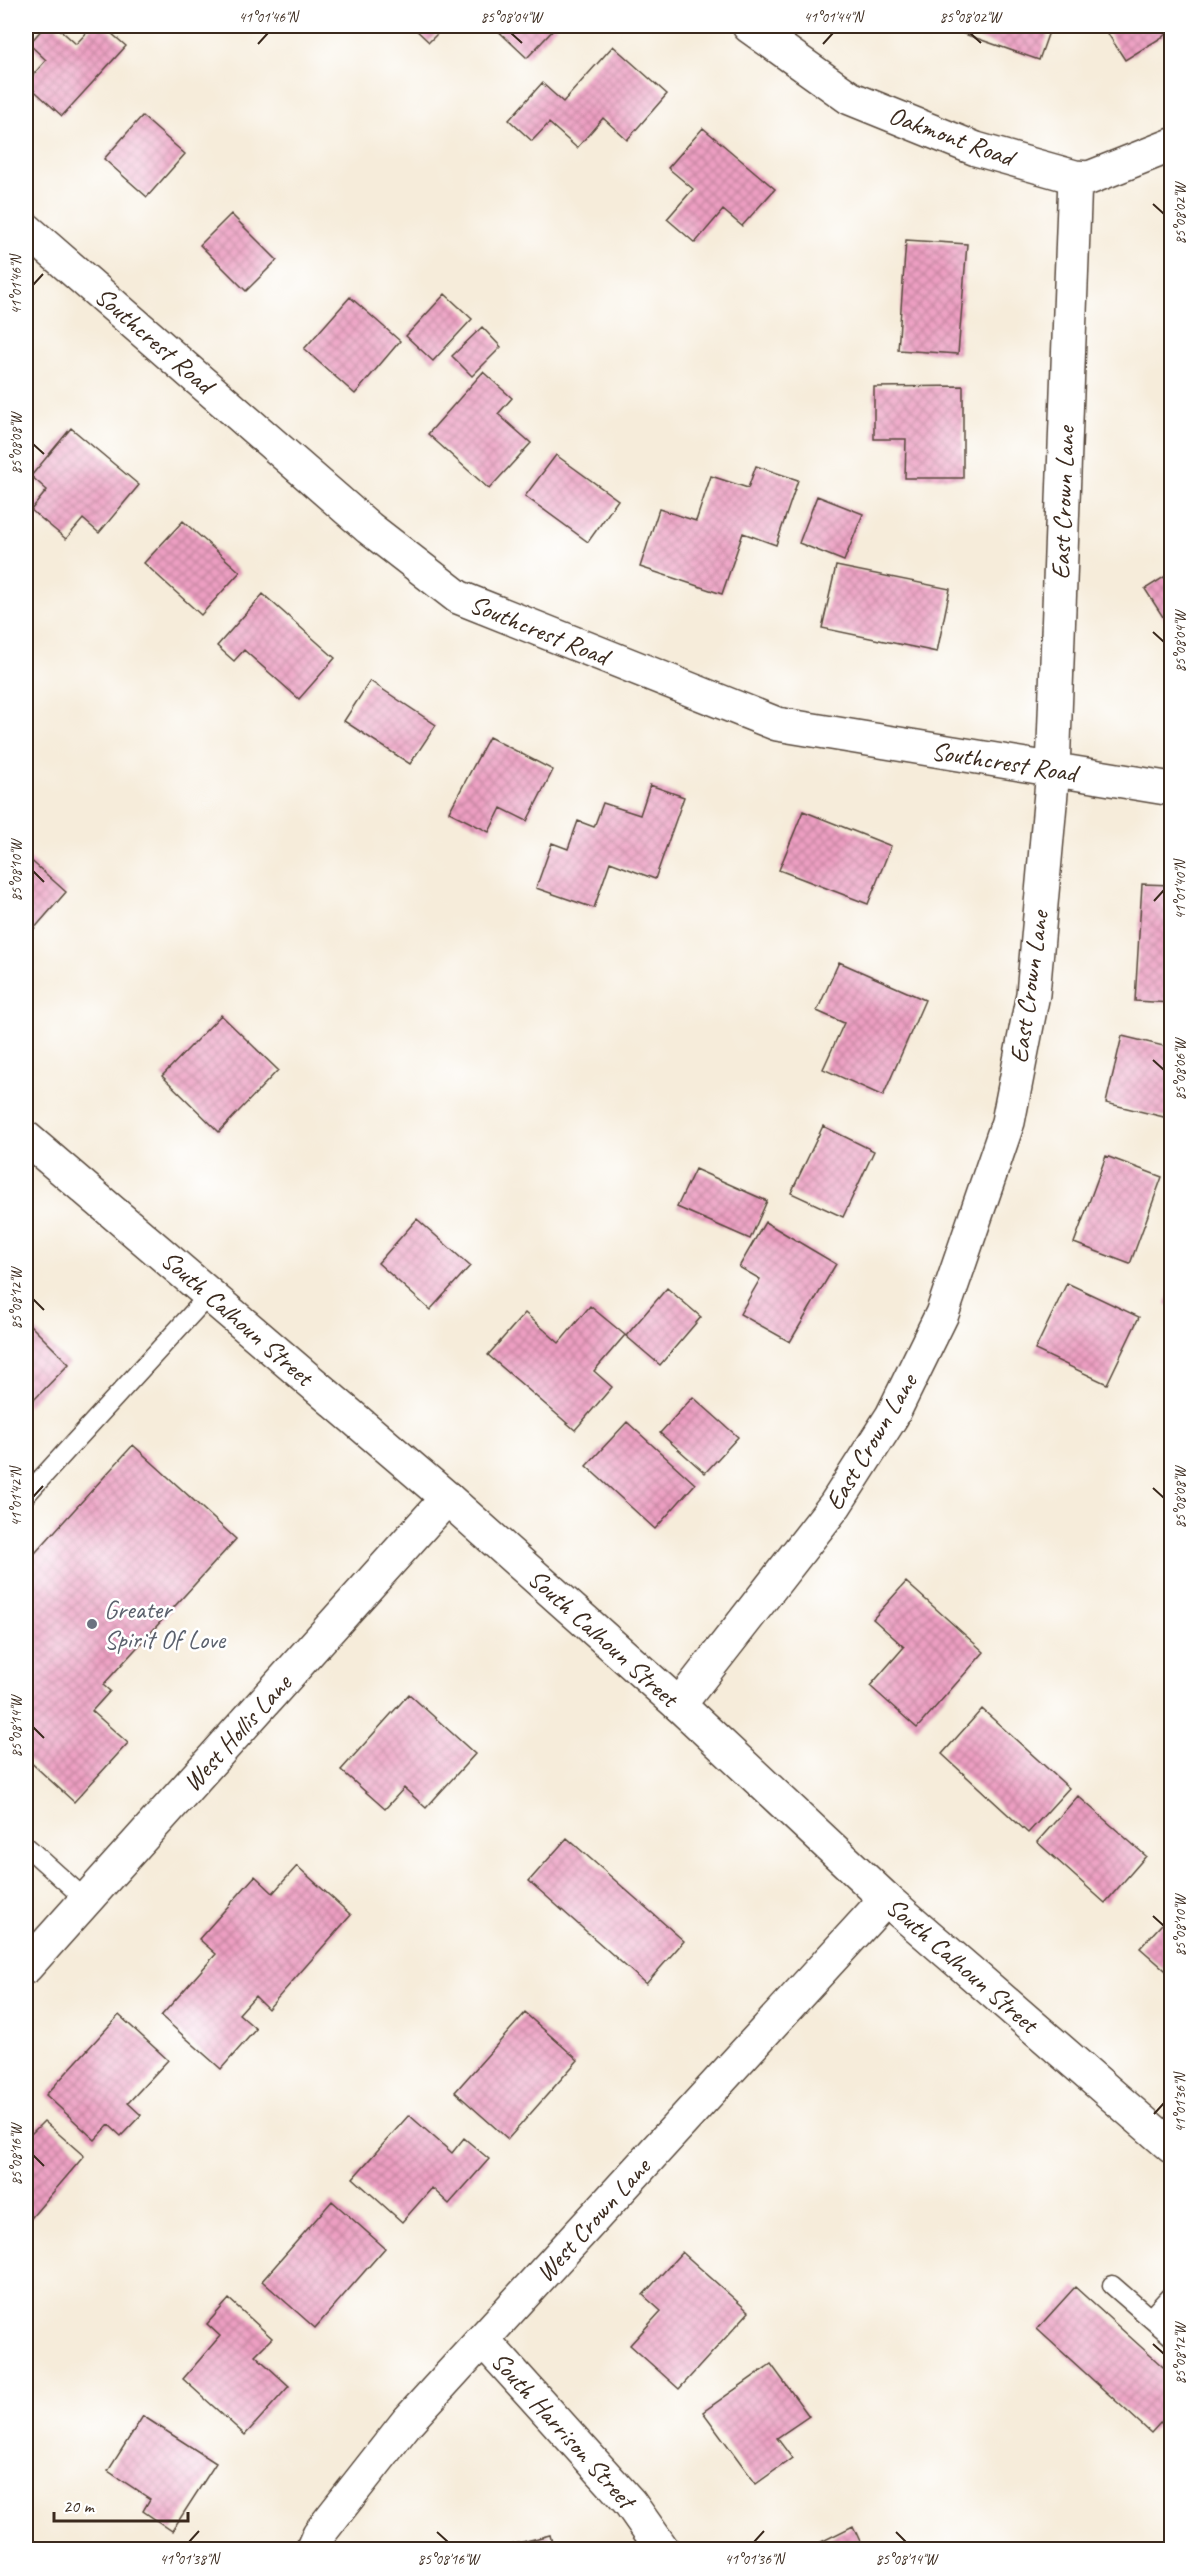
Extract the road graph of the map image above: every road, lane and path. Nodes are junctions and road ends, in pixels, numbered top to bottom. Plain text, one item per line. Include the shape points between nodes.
1 (748, 26) edge
2 (1172, 145) edge
3 (1075, 177) junction
4 (26, 229) edge
5 (1053, 770) junction
6 (1172, 789) edge
7 (26, 1138) edge
8 (209, 1294) junction
9 (26, 1495) edge
10 (447, 1498) junction
11 (679, 1705) junction
12 (26, 1846) edge
13 (886, 1899) junction
14 (86, 1900) junction
15 (26, 1967) edge
16 (1172, 2147) edge
17 (1112, 2285) dead end
18 (1172, 2294) edge
19 (1150, 2318) junction
20 (1172, 2337) edge
21 (483, 2340) junction
22 (312, 2550) edge
23 (663, 2550) edge

1 - 3 street, Oakmont Road via 850,98 976,149
2 - 3 street, Oakmont Road via 1089,178
3 - 5 street, East Crown Lane
4 - 5 street, Southcrest Road via 369,528 458,597 777,724
5 - 6 street, Southcrest Road
5 - 11 street, East Crown Lane via 1033,994 1008,1122 942,1314 892,1416 835,1505
7 - 8 street, South Calhoun Street
8 - 9 lane
8 - 10 street, South Calhoun Street
10 - 11 street, South Calhoun Street
10 - 14 street, West Hollis Lane
11 - 13 street, South Calhoun Street
12 - 14 lane
13 - 16 street, South Calhoun Street
13 - 21 street, West Crown Lane
14 - 15 street, West Hollis Lane
17 - 19 lane
18 - 19 lane
19 - 20 lane
21 - 22 street, West Crown Lane via 407,2422 320,2534
21 - 23 street, South Harrison Street via 630,2503

